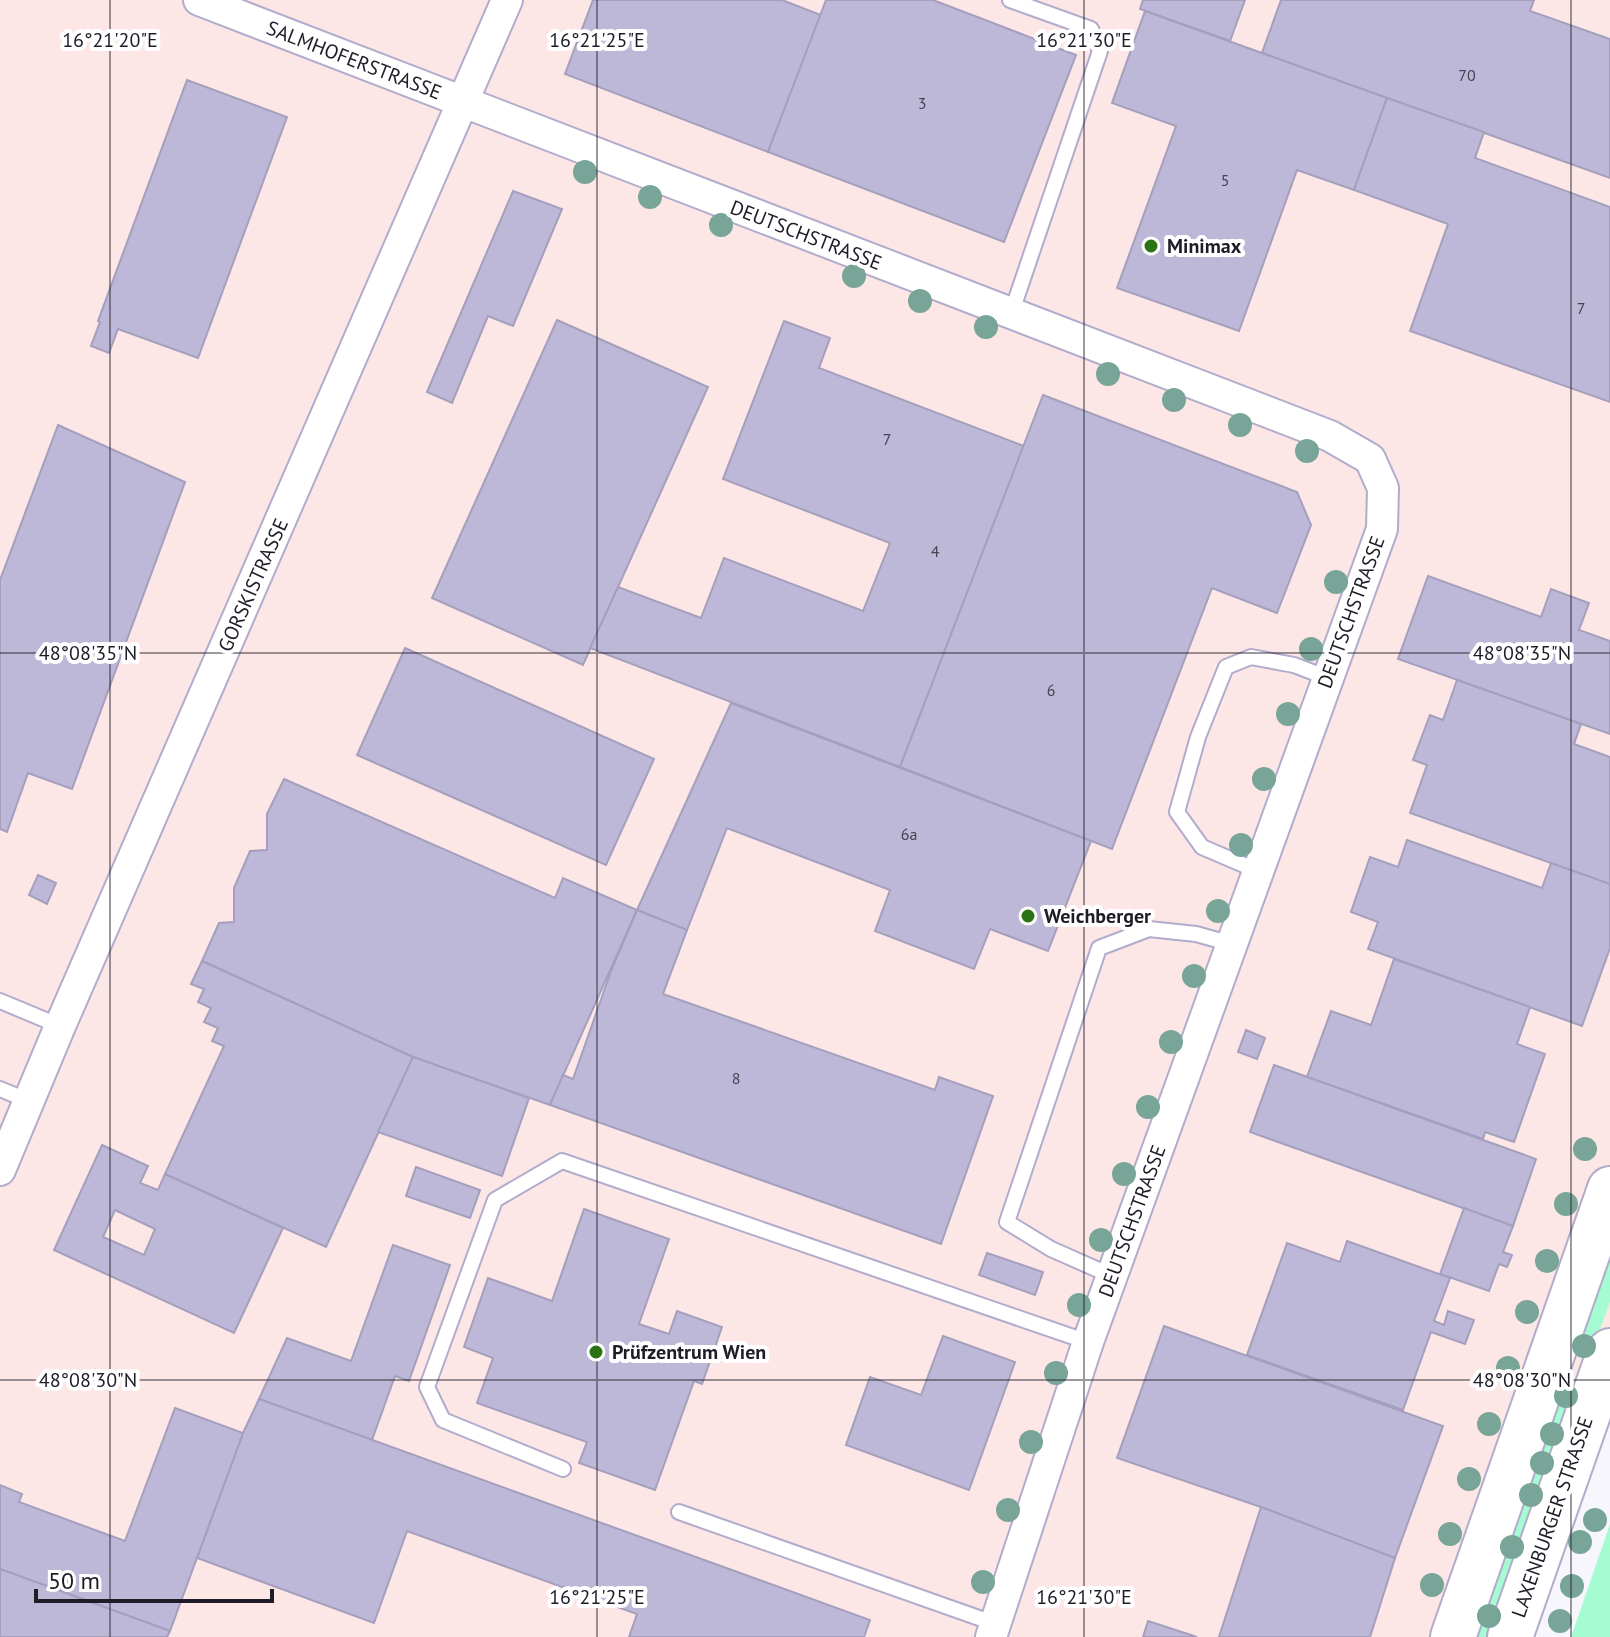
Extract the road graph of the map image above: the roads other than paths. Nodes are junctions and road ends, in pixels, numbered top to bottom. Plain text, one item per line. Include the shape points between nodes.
1 (199, 0) edge
2 (507, 0) edge
3 (1010, 0) edge
4 (464, 103) junction
5 (1011, 315) junction
6 (1328, 678) junction
7 (1258, 871) junction
8 (1232, 944) junction
9 (0, 1001) edge
10 (60, 1026) junction
11 (0, 1089) edge
12 (29, 1101) junction
13 (0, 1170) edge
14 (1610, 1189) edge
15 (1112, 1276) junction
16 (1088, 1342) junction
17 (1610, 1351) edge
18 (1602, 1396) edge
19 (563, 1469) dead end
20 (679, 1512) dead end
21 (993, 1630) edge
22 (1453, 1637) edge
23 (1510, 1637) edge

1 - 4 street, SALMHOFERSTRASSE
2 - 4 street, GORSKISTRASSE
3 - 5 lane via 1091,29 1100,51
4 - 5 street, DEUTSCHSTRASSE
4 - 10 street, GORSKISTRASSE
5 - 6 street, DEUTSCHSTRASSE via 1330,436 1370,459 1383,488 1382,529
6 - 7 street, DEUTSCHSTRASSE
6 - 7 lane via 1251,657 1226,667 1198,737 1177,812 1202,847
7 - 8 street, DEUTSCHSTRASSE
8 - 15 street, DEUTSCHSTRASSE
8 - 15 lane via 1149,929 1099,948 1007,1222
9 - 10 lane
10 - 12 street, GORSKISTRASSE
11 - 12 lane
12 - 13 street, GORSKISTRASSE
14 - 22 main road
15 - 16 street, DEUTSCHSTRASSE
16 - 19 lane via 562,1161 495,1200 427,1387 443,1420
16 - 21 street, DEUTSCHSTRASSE
17 - 18 main road, LAXENBURGER STRASSE
18 - 23 main road, LAXENBURGER STRASSE
20 - 21 lane

